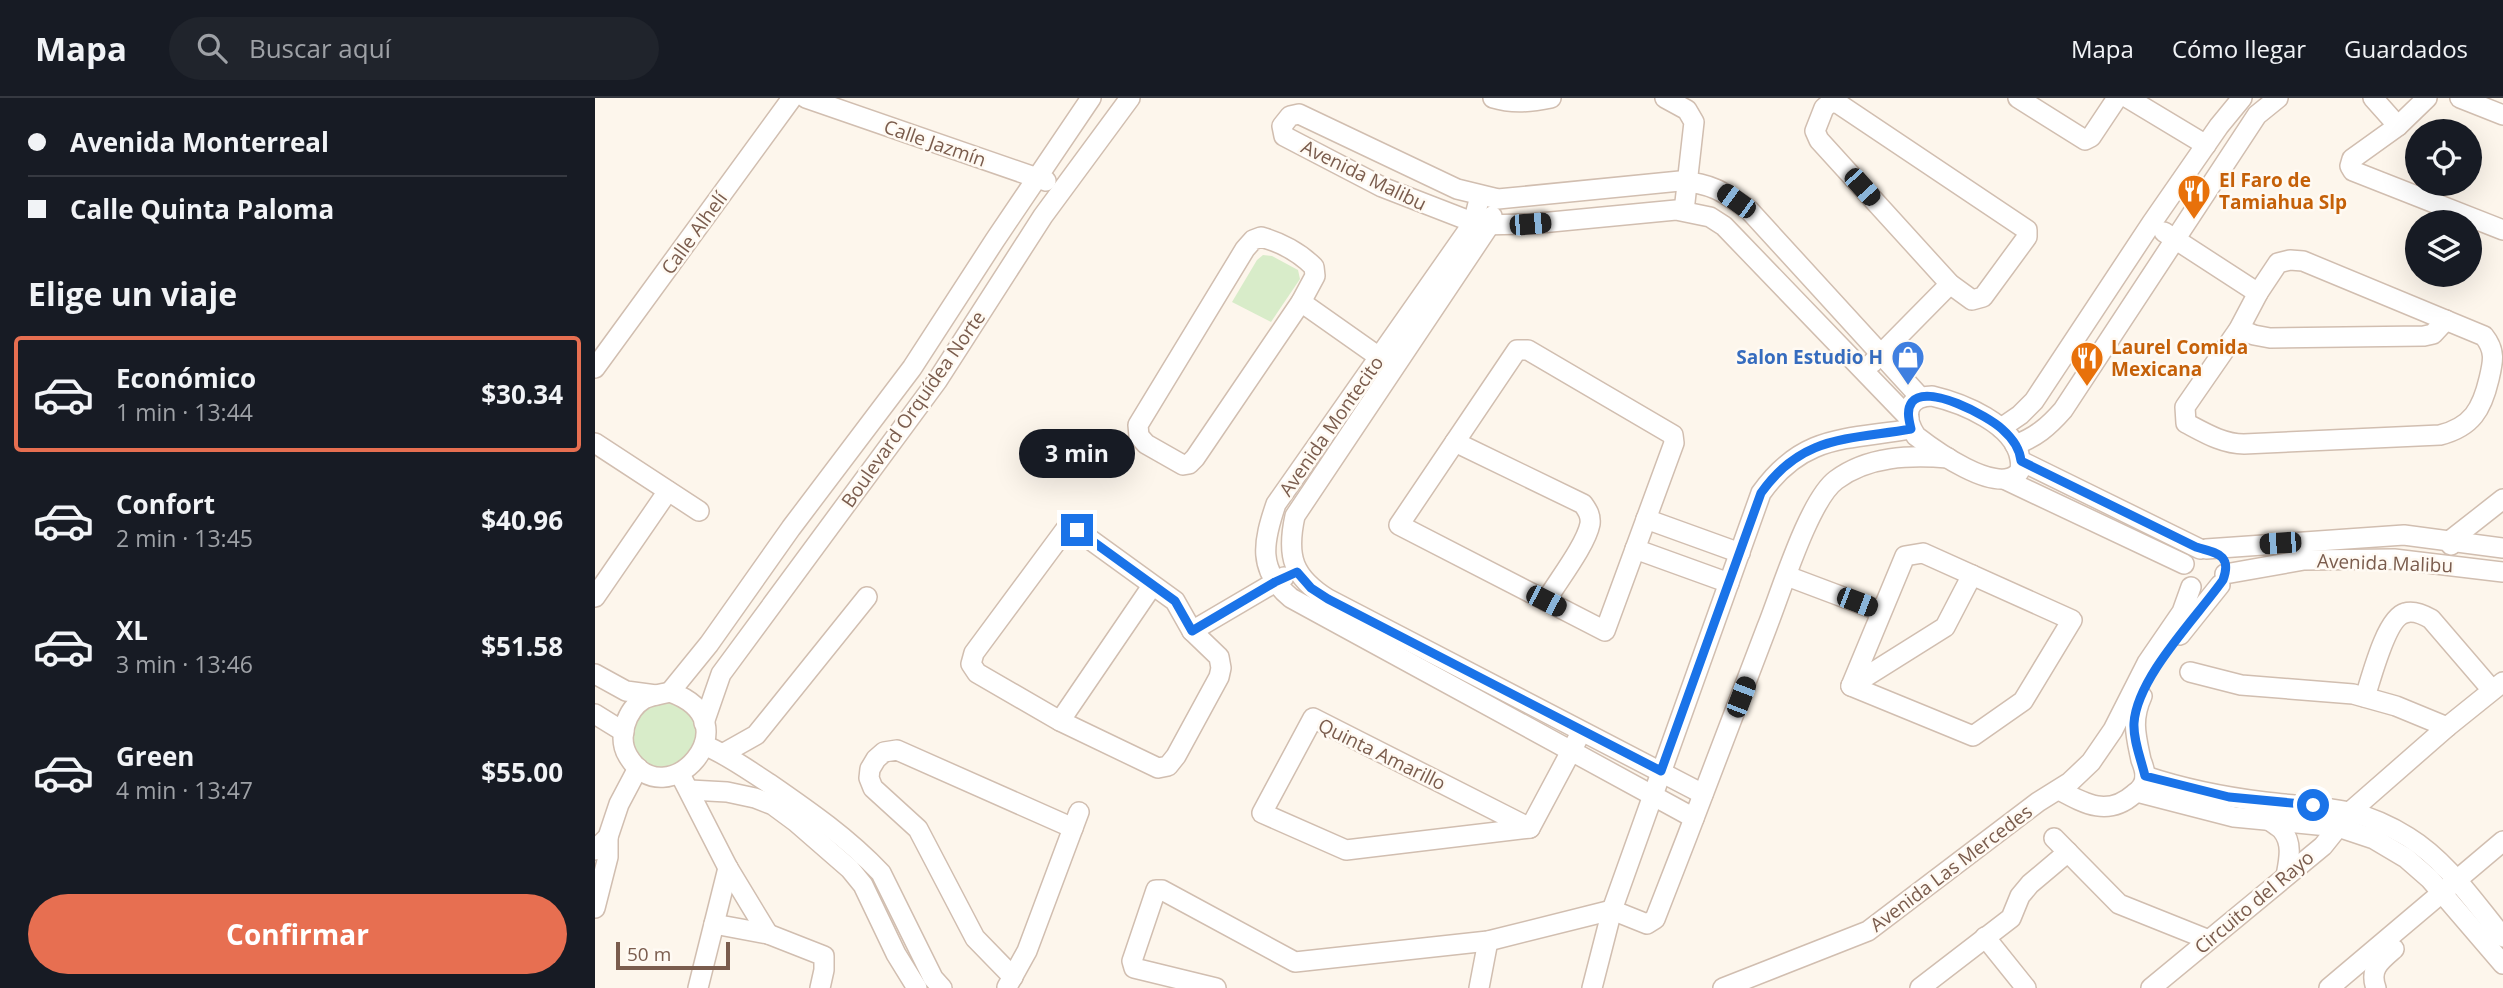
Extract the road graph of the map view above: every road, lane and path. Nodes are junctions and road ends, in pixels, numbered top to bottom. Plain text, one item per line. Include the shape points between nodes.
1 (792, 98) edge
2 (806, 98) edge
3 (1091, 98) edge
4 (1130, 98) edge
5 (1493, 98) edge
6 (1551, 98) edge
7 (1665, 98) edge
8 (2018, 98) edge
9 (2117, 98) edge
10 (2129, 98) edge
11 (2242, 98) edge
12 (2278, 98) edge
13 (2373, 98) edge
14 (2427, 98) edge
15 (2460, 98) edge
16 (2503, 115) edge
17 (2398, 126) junction
18 (2206, 145) junction
19 (1037, 178) junction
20 (1687, 182) junction
21 (1064, 187) junction
22 (1489, 197) junction
23 (1684, 211) junction
24 (2151, 224) junction
25 (1481, 225) junction
26 (2503, 230) edge
27 (2174, 239) junction
28 (1950, 284) junction
29 (2258, 293) junction
30 (1301, 302) junction
31 (2446, 320) junction
32 (2239, 330) junction
33 (1880, 354) junction
34 (1387, 362) junction
35 (595, 368) edge
36 (1864, 371) junction
37 (1920, 397) junction
38 (1910, 424) junction
39 (2001, 428) junction
40 (1455, 442) junction
41 (595, 443) edge
42 (2018, 453) junction
43 (1948, 458) junction
44 (2006, 480) junction
45 (668, 491) junction
46 (2503, 499) edge
47 (699, 511) dead end
48 (1646, 519) junction
49 (2452, 540) junction
50 (2503, 548) edge
51 (1635, 549) junction
52 (2203, 549) junction
53 (1740, 553) junction
54 (2184, 564) junction
55 (2448, 564) junction
56 (1297, 572) junction
57 (2503, 572) edge
58 (1972, 575) junction
59 (1787, 576) junction
60 (2223, 580) junction
61 (1275, 582) junction
62 (1729, 583) junction
63 (1152, 586) junction
64 (2191, 587) junction
65 (595, 597) edge
66 (867, 597) dead end
67 (1546, 601) junction
68 (1880, 611) junction
69 (1192, 631) junction
70 (2190, 672) dead end
71 (595, 674) edge
72 (1851, 686) junction
73 (2498, 686) edge
74 (664, 694) junction
75 (2365, 697) junction
76 (595, 714) edge
77 (1060, 721) junction
78 (704, 723) junction
79 (2447, 727) junction
80 (1582, 730) junction
81 (2113, 730) junction
82 (2134, 731) junction
83 (624, 732) junction
84 (704, 745) junction
85 (1571, 751) junction
86 (724, 753) junction
87 (638, 768) junction
88 (1661, 771) junction
89 (684, 782) junction
90 (2141, 784) junction
91 (2059, 790) junction
92 (1703, 794) junction
93 (1653, 796) junction
94 (2351, 811) junction
95 (2270, 812) junction
96 (1694, 818) junction
97 (2338, 827) junction
98 (1530, 828) junction
99 (2054, 838) dead end
100 (2503, 841) edge
101 (601, 844) edge
102 (2069, 852) junction
103 (2503, 856) edge
104 (728, 868) junction
105 (881, 873) junction
106 (2286, 876) junction
107 (863, 885) junction
108 (2453, 891) junction
109 (595, 908) edge
110 (1612, 910) junction
111 (714, 924) junction
112 (768, 934) junction
113 (1986, 937) junction
114 (2503, 937) edge
115 (2209, 940) junction
116 (1488, 941) junction
117 (2503, 964) edge
118 (2351, 970) junction
119 (1010, 982) edge
120 (2375, 983) edge
121 (698, 988) edge
122 (820, 988) edge
123 (917, 988) edge
124 (941, 988) edge
125 (1216, 988) edge
126 (1479, 988) edge
127 (1592, 988) edge
128 (1723, 988) edge
129 (1920, 988) edge
130 (2026, 988) edge
131 (2151, 988) edge
132 (2329, 988) edge

1 - 35 street, Calle Alhelí
2 - 19 street, Calle Jazmín
3 - 19 street, Boulevard Orquídea Norte
4 - 21 street, Boulevard Orquídea Norte
5 - 6 street via 1528,103
7 - 20 street via 1686,110 1694,122
8 - 9 street via 2085,140 2091,138
10 - 18 street
11 - 18 street
12 - 27 street via 2257,115
13 - 17 street
14 - 17 street
15 - 16 street
17 - 26 street via 2352,159 2353,171
18 - 24 street
19 - 21 street, Calle Jazmín
19 - 74 street, Boulevard Orquídea Norte via 912,368 709,644
20 - 22 street, Avenida Malibu
20 - 23 street
20 - 33 street, Avenida Malibu via 1705,183 1749,210
21 - 78 street, Boulevard Orquídea Norte via 937,381 722,674
22 - 25 street, Avenida Montecito
22 - 25 street, Avenida Malibu via 1457,189 1299,114 1290,116 1282,126 1284,136 1370,180
23 - 25 street, Avenida Malibu
23 - 36 street, Avenida Malibu via 1710,217 1724,226
24 - 27 street
24 - 39 street via 2034,401
25 - 34 street, Avenida Montecito
27 - 29 street
27 - 42 street via 2063,410
28 - 28 street via 1972,300 1983,297 2027,237 2027,230 1831,102 1815,131 1819,140
28 - 33 street
29 - 31 street via 2278,264 2303,261
29 - 32 street
30 - 30 street via 1189,464 1183,465 1139,436 1142,416 1253,240 1273,240 1314,267 1315,276
30 - 34 street
31 - 32 street via 2433,334 2424,336 2270,338
31 - 32 street via 2484,337 2494,357 2484,402 2454,431 2440,435 2232,444 2186,423 2185,407
33 - 36 street
33 - 37 street, Avenida Malibu
34 - 56 street, Avenida Montecito via 1295,516 1291,535
34 - 61 street, Avenida Montecito via 1276,504 1265,548 1267,568
36 - 38 street, Avenida Malibu
37 - 38 street via 1908,411
37 - 39 street via 1961,405
38 - 43 street, Avenida Malibu via 1916,436
38 - 53 street via 1828,442 1792,459 1761,493
39 - 42 street
40 - 48 street via 1511,356 1528,349 1674,435
40 - 67 street via 1583,504 1590,514 1585,536
40 - 67 street via 1399,525
41 - 45 street
42 - 44 street via 2021,467
42 - 52 street, Avenida Malibu
43 - 44 street, Avenida Malibu via 1966,469
43 - 59 street via 1882,459 1836,480 1814,508
44 - 54 street
45 - 47 street
45 - 65 street
46 - 49 street
48 - 51 street
48 - 53 street
49 - 50 street, Avenida Malibu
49 - 52 street, Avenida Malibu via 2404,535
49 - 55 street
51 - 62 street
51 - 67 street via 1605,631
52 - 54 street via 2190,554
52 - 60 street via 2222,557 2226,568
53 - 62 street
54 - 64 street
55 - 57 street, Avenida Malibu
55 - 60 street, Avenida Malibu via 2304,560
56 - 61 street
56 - 80 street via 1328,599
58 - 68 street via 1923,553 1905,556
58 - 72 street via 1945,626
58 - 72 street via 2072,620 2023,701 1973,736
59 - 68 street
59 - 92 street
60 - 64 street via 2209,591
60 - 82 street via 2162,658 2136,709
61 - 69 street
61 - 85 street via 1291,598
62 - 88 street
63 - 69 street via 1175,601
63 - 77 street
63 - 77 street via 1067,526 974,653 971,664 977,673
64 - 81 street, Avenida Las Mercedes via 2182,612 2147,663
66 - 86 street via 756,735
68 - 72 street
69 - 77 street via 1219,657 1221,668 1168,766 1158,768
70 - 75 street via 2241,685
71 - 74 street via 626,691
73 - 75 street via 2431,619 2405,612 2389,628
73 - 79 street, Circuito del Rayo
74 - 78 street via 684,697
74 - 83 street via 644,699 634,708
75 - 79 street
76 - 83 street
78 - 84 street
79 - 94 street, Circuito del Rayo
80 - 85 street
80 - 88 street
81 - 82 street
81 - 91 street, Avenida Las Mercedes via 2091,762
82 - 90 street
83 - 87 street via 623,746
84 - 86 street
84 - 89 street
85 - 93 street
85 - 98 street
86 - 105 street via 815,815
87 - 89 street
87 - 101 street
88 - 92 street
88 - 93 street
89 - 104 street
89 - 107 street via 773,805
90 - 91 street via 2127,801 2101,807
90 - 95 street via 2201,810
91 - 128 street, Avenida Las Mercedes via 1868,931
92 - 96 street
93 - 96 street
93 - 110 street
94 - 95 street via 2327,806
94 - 97 street, Circuito del Rayo
94 - 108 street via 2410,838 2441,863
95 - 97 street
95 - 106 street via 2288,840
96 - 110 street via 1655,919 1647,925
97 - 106 street, Circuito del Rayo via 2323,846
97 - 108 street via 2374,839
98 - 98 street, Quinta Amarillo via 1313,718 1262,813 1346,850
99 - 102 street
100 - 108 street
101 - 109 street via 608,857
102 - 113 street via 2020,895 2011,918
102 - 115 street via 2119,904
103 - 108 street
104 - 111 street
104 - 112 street
105 - 107 street
105 - 124 street
106 - 115 street, Circuito del Rayo
107 - 123 street
108 - 114 street
108 - 117 street
108 - 118 street
108 - 120 street via 2379,961
110 - 116 street
110 - 127 street
111 - 112 street
111 - 121 street
112 - 122 street via 824,956
113 - 129 street
113 - 130 street
115 - 131 street, Circuito del Rayo
116 - 125 street via 1295,962 1156,890 1132,961 1134,968
116 - 126 street
118 - 120 street
118 - 132 street
119 - 119 street via 1027,951 1076,820 897,750 884,752 870,769 873,788 918,829 975,938

